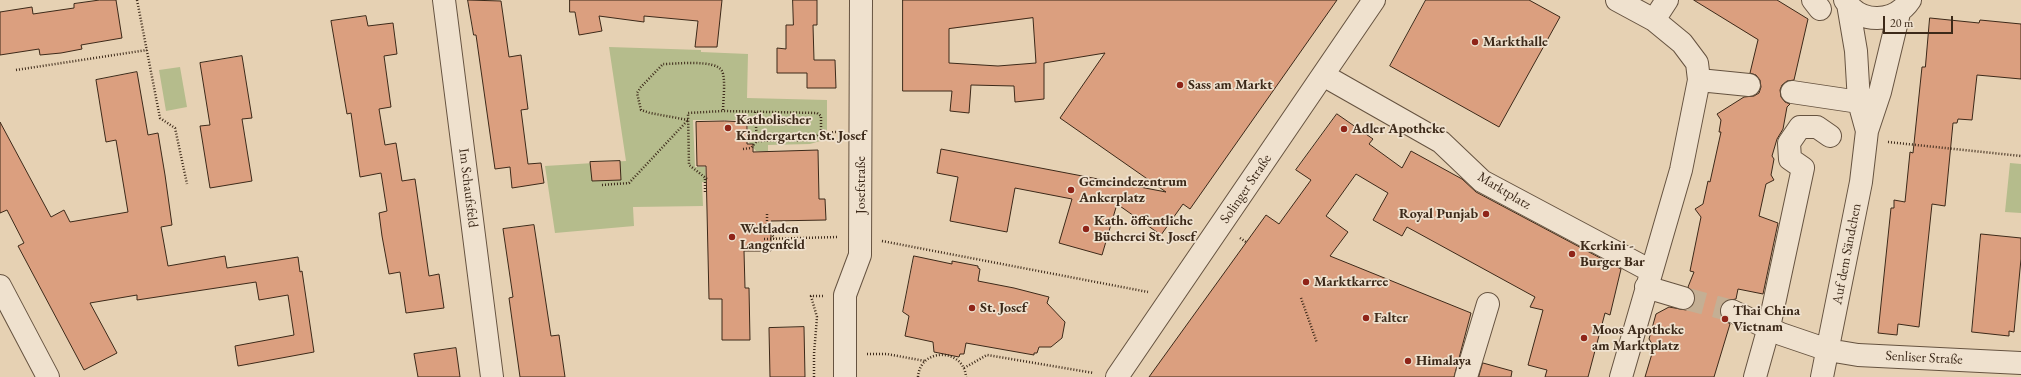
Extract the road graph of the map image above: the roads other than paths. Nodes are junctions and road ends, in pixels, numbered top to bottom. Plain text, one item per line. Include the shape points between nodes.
1 (444, 0) edge
2 (861, 0) edge
3 (1374, 0) edge
4 (1617, 0) edge
5 (1667, 0) edge
6 (1847, 2) edge
7 (1908, 4) edge
8 (1654, 20) junction
9 (1323, 75) junction
10 (1699, 80) junction
11 (1749, 85) dead end
12 (1792, 92) dead end
13 (1859, 102) junction
14 (1867, 135) junction
15 (1830, 136) dead end
16 (1648, 279) junction
17 (0, 286) edge
18 (1683, 298) tunnel mouth
19 (1488, 304) dead end
20 (1732, 311) tunnel mouth
21 (1769, 327) junction
22 (1828, 350) junction
23 (2021, 363) edge
24 (1108, 376) edge
25 (48, 377) edge
26 (492, 377) edge
27 (845, 377) edge
28 (1466, 377) edge
29 (1621, 377) edge
30 (1755, 377) edge
31 (1822, 377) edge

1 - 26 street, Im Schaufsfeld
2 - 27 street, Josefstraße via 861,237 860,255 845,295
3 - 9 street, Solinger Straße
4 - 8 street
5 - 8 street
6 - 7 street via 1861,15 1878,18 1888,18
6 - 13 street, Auf dem Sändchen via 1856,52
7 - 14 street, Auf dem Sändchen
8 - 10 street via 1682,43 1697,63
9 - 16 street, Marktplatz via 1441,142 1482,181
9 - 24 street, Solinger Straße via 1172,297
10 - 11 street
10 - 16 street via 1681,170
12 - 13 street
13 - 14 street, Auf dem Sändchen
14 - 22 street, Auf dem Sändchen via 1861,182
15 - 21 street via 1818,127 1800,127 1789,143 1790,159 1803,168
16 - 18 street, Marktplatz
16 - 29 street
17 - 25 street
19 - 28 street
20 - 21 street, Senliser Straße
21 - 22 street, Senliser Straße
21 - 30 street
22 - 23 street, Senliser Straße via 1858,355
22 - 31 street, Auf dem Sändchen

